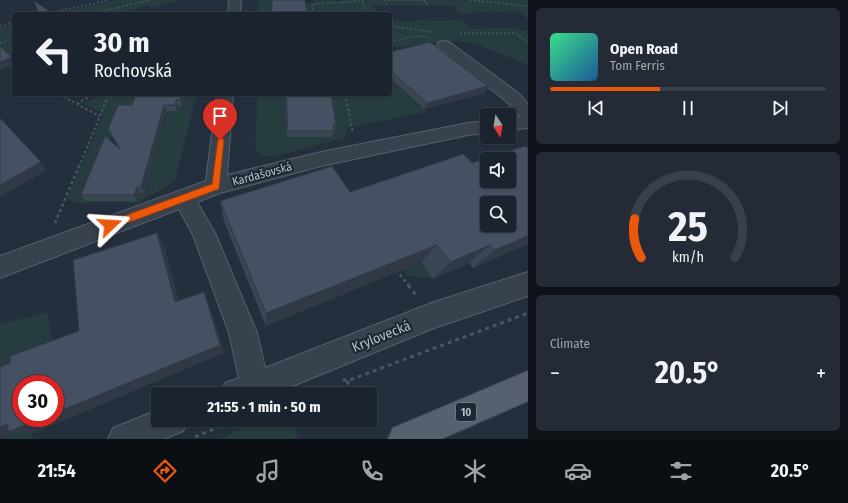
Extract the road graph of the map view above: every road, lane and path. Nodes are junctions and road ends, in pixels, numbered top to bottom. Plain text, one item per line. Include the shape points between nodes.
1 (109, 0) edge
2 (150, 0) edge
3 (235, 0) edge
4 (424, 0) edge
5 (470, 0) edge
6 (362, 1) edge
7 (387, 5) dead end
8 (427, 5) dead end
9 (528, 6) edge
10 (55, 12) edge
11 (99, 12) edge
12 (234, 12) edge
13 (314, 12) edge
14 (366, 12) edge
15 (12, 23) edge
16 (0, 26) edge
17 (428, 37) dead end
18 (12, 39) edge
19 (392, 42) edge
20 (0, 43) edge
21 (444, 45) dead end
22 (63, 96) edge
23 (91, 96) edge
24 (108, 96) edge
25 (225, 96) edge
26 (345, 96) edge
27 (77, 104) junction
28 (528, 114) edge
29 (99, 116) junction
30 (528, 122) edge
31 (516, 123) edge
32 (480, 127) edge
33 (353, 152) junction
34 (216, 186) junction
35 (184, 198) junction
36 (52, 246) junction
37 (392, 264) edge
38 (0, 267) edge
39 (528, 284) edge
40 (528, 313) edge
41 (434, 315) junction
42 (340, 377) dead end
43 (347, 381) junction
44 (528, 386) edge
45 (248, 387) edge
46 (261, 387) edge
47 (350, 387) edge
48 (154, 427) edge
49 (219, 427) edge
50 (124, 439) edge
51 (191, 439) edge
52 (404, 439) edge

1 - 10 path
2 - 11 path
3 - 12 street
4 - 7 path via 385,0
4 - 8 path
5 - 9 path
6 - 13 path via 312,4
6 - 14 path
15 - 16 path
17 - 19 path via 416,36
18 - 20 path
21 - 28 street via 512,97
22 - 27 path
23 - 27 path
24 - 29 path
25 - 34 street
26 - 33 path via 353,128
27 - 29 path
29 - 36 path via 56,218
30 - 31 street
32 - 33 street, Kardašovská
33 - 34 street, Kardašovská
34 - 35 street, Kardašovská
35 - 36 street, Kardašovská
35 - 45 street via 204,233 243,333
36 - 38 street, Kardašovská
37 - 41 path
39 - 41 street, Krylovecká
40 - 43 path
41 - 46 street, Krylovecká
42 - 43 path
43 - 47 path
44 - 52 main road, 10
48 - 50 street
49 - 51 path

